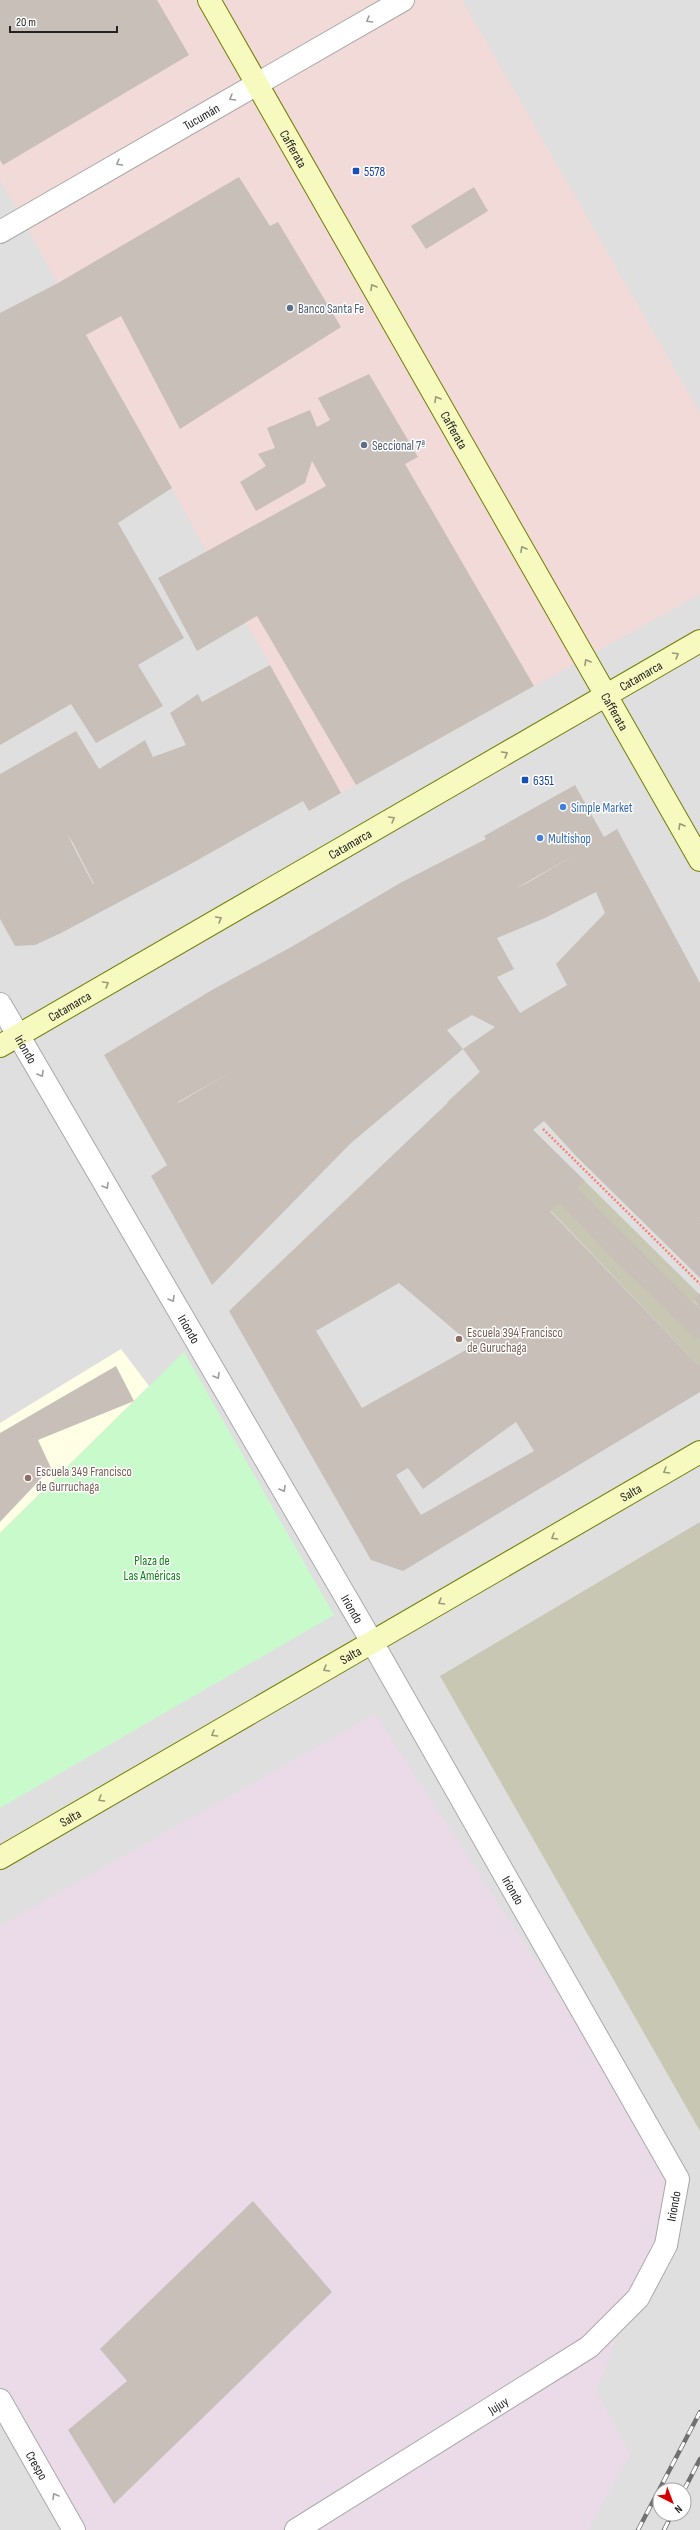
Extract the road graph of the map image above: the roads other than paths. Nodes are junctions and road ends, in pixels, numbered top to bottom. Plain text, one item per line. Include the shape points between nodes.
1 (209, 0) edge
2 (403, 0) edge
3 (257, 84) junction
4 (0, 232) edge
5 (700, 641) edge
6 (606, 696) junction
7 (700, 860) edge
8 (0, 1004) edge
9 (9, 1040) edge
10 (700, 1452) edge
11 (372, 1642) junction
12 (0, 1858) edge
13 (666, 2245) joint
14 (0, 2400) edge
15 (74, 2530) edge
16 (296, 2530) edge

1 - 3 main road, Cafferata
2 -> 3 street, Tucumán
3 -> 4 street, Tucumán
6 -> 3 main road, Cafferata
6 -> 5 main road, Catamarca
7 -> 6 main road, Cafferata
9 -> 6 main road, Catamarca
8 - 9 street, Iriondo
9 -> 11 street, Iriondo
10 -> 11 main road, Salta
11 -> 12 main road, Salta
11 - 13 street, Iriondo via 678,2179
13 - 16 street, Jujuy via 638,2298 590,2347
15 -> 14 street, Crespo

